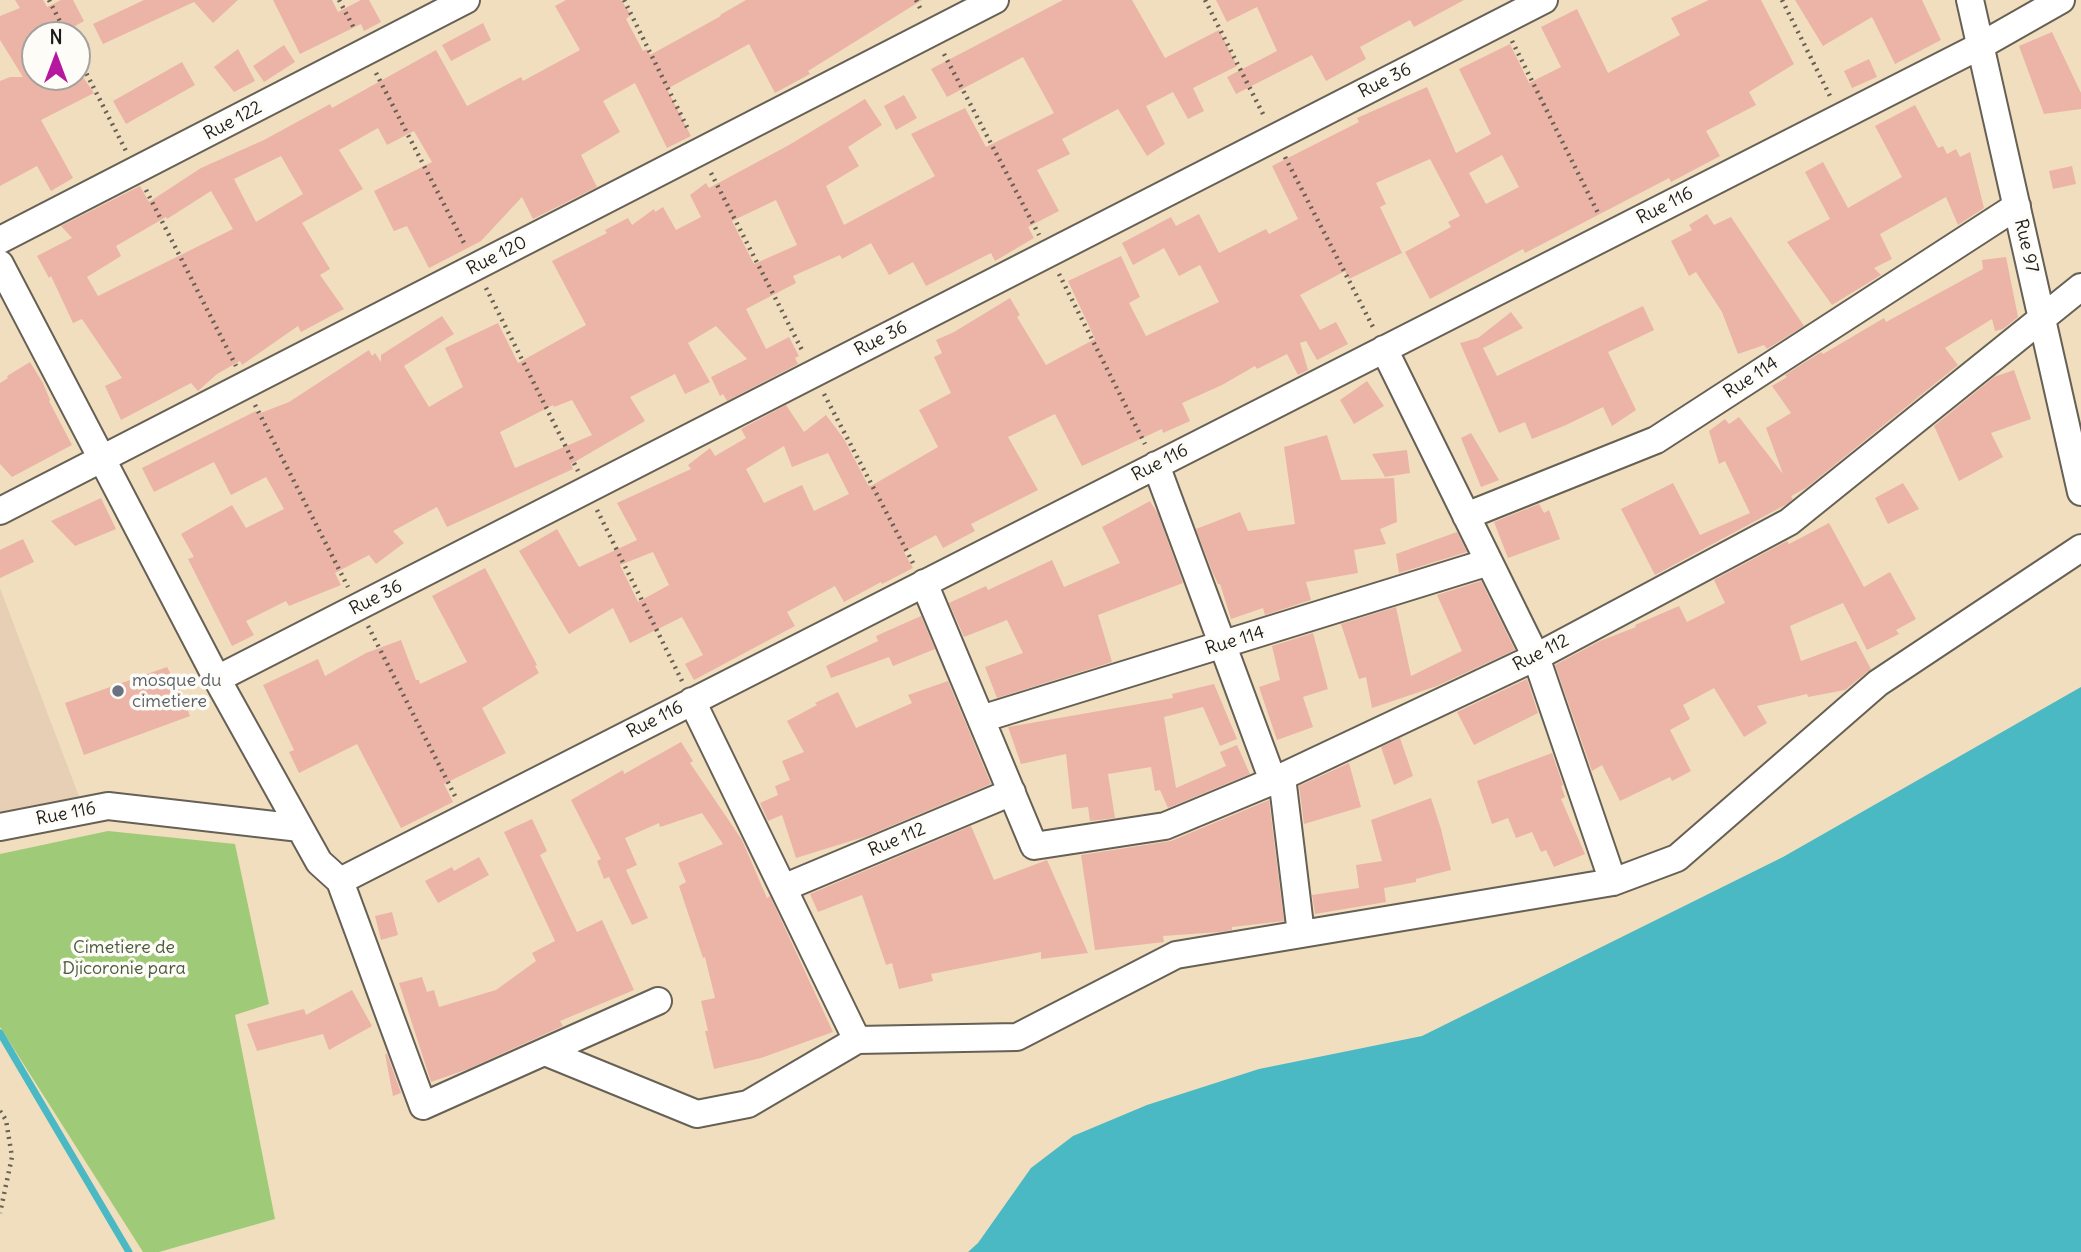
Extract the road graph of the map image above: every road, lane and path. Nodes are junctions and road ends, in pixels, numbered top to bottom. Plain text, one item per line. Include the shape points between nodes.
1 (49, 0) edge
2 (339, 0) edge
3 (466, 0) edge
4 (624, 0) edge
5 (995, 0) edge
6 (1205, 0) edge
7 (1544, 0) edge
8 (1782, 0) edge
9 (1970, 0) edge
10 (2062, 0) edge
11 (60, 21) edge
12 (1502, 22) junction
13 (1980, 46) junction
14 (365, 51) junction
15 (91, 83) edge
16 (1841, 117) junction
17 (1275, 137) junction
18 (699, 152) junction
19 (136, 172) junction
20 (2017, 206) junction
21 (1609, 234) junction
22 (0, 240) edge
23 (0, 264) edge
24 (476, 267) junction
25 (2081, 287) edge
26 (2043, 319) junction
27 (1384, 349) junction
28 (814, 374) junction
29 (246, 385) junction
30 (102, 459) junction
31 (1156, 465) junction
32 (587, 490) junction
33 (2081, 492) edge
34 (0, 512) edge
35 (1466, 516) junction
36 (2081, 548) edge
37 (1489, 562) junction
38 (924, 583) junction
39 (358, 607) junction
40 (1223, 645) junction
41 (1535, 657) junction
42 (217, 679) junction
43 (692, 701) junction
44 (981, 719) junction
45 (1277, 779) junction
46 (1012, 792) junction
47 (465, 816) junction
48 (0, 827) edge
49 (300, 828) junction
50 (340, 881) junction
51 (1613, 882) junction
52 (783, 888) junction
53 (1301, 934) junction
54 (658, 1001) dead end
55 (857, 1040) junction
56 (545, 1052) junction
57 (0, 1111) edge
58 (0, 1213) edge

1 - 11 path
2 - 14 path
3 - 14 street, Rue 122
4 - 18 path
5 - 18 street, Rue 120
6 - 17 path
7 - 12 street, Rue 36
8 - 16 path
9 - 13 street, Rue 97
10 - 13 street, Rue 116
12 - 17 street, Rue 36
12 - 21 path
13 - 16 street, Rue 116
13 - 20 street, Rue 97
14 - 19 street, Rue 122
14 - 24 path
15 - 19 path
16 - 21 street, Rue 116
17 - 27 path
17 - 28 street, Rue 36
18 - 24 street, Rue 120
18 - 28 path
19 - 22 street, Rue 122
19 - 29 path
20 - 26 street, Rue 97
20 - 35 street, Rue 114 via 1656,440
21 - 27 street, Rue 116
23 - 30 street
24 - 29 street, Rue 120
24 - 32 path
25 - 26 street, Rue 112
26 - 33 street, Rue 97
26 - 41 street, Rue 112 via 1789,522
27 - 31 street, Rue 116
27 - 35 street
28 - 32 street, Rue 36
28 - 38 path
29 - 30 street, Rue 120
29 - 39 path
30 - 34 street, Rue 120
30 - 42 street
31 - 38 street, Rue 116
31 - 40 street
32 - 39 street, Rue 36
32 - 43 path
35 - 37 street
36 - 51 street via 1878,683 1677,858
37 - 40 street, Rue 114
37 - 41 street
38 - 43 street, Rue 116
38 - 44 street, Rue 112
39 - 42 street, Rue 36
39 - 47 path
40 - 44 street, Rue 114
40 - 45 street
41 - 45 street, Rue 112
41 - 51 street
42 - 49 street
43 - 47 street, Rue 116
43 - 52 street
44 - 46 street, Rue 112
45 - 46 street, Rue 112 via 1165,826 1034,846
45 - 53 street
46 - 52 street, Rue 112
47 - 50 street, Rue 116
48 - 49 street, Rue 116 via 108,806
49 - 50 street via 318,862
50 - 56 street via 423,1106
51 - 53 street
52 - 55 street
53 - 55 street via 1176,955 1017,1037
54 - 56 street
55 - 56 street via 748,1104 697,1114
57 - 58 path via 6,1120 12,1157

